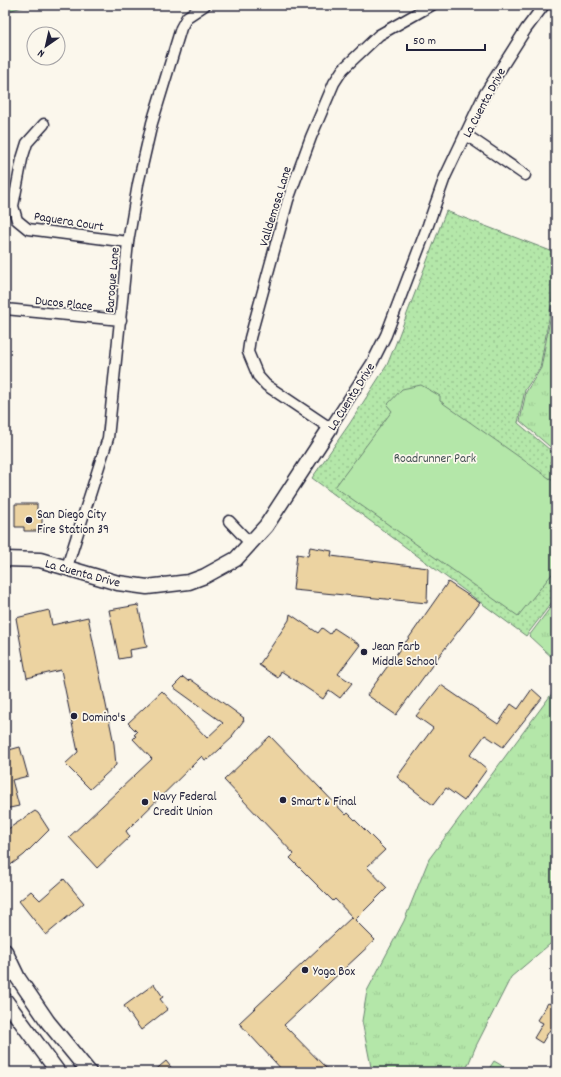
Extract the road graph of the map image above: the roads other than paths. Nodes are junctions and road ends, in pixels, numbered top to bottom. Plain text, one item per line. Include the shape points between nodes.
1 (205, 5) edge
2 (432, 5) edge
3 (544, 5) edge
4 (44, 124) dead end
5 (465, 134) junction
6 (525, 175) dead end
7 (128, 242) junction
8 (5, 309) edge
9 (121, 320) junction
10 (330, 428) junction
11 (229, 521) dead end
12 (250, 543) junction
13 (5, 559) edge
14 (67, 567) junction
15 (5, 951) edge
16 (5, 1000) edge
17 (58, 1072) edge
18 (89, 1072) edge

1 - 7 street, Baroque Lane via 187,17 181,28 152,123
2 - 10 street, Valldemosa Lane via 379,35 343,69 334,83 288,200 250,338 248,352 258,376 266,385
3 - 5 street, La Cuenta Drive via 484,95
4 - 7 street, Paguera Court via 27,143 22,159 13,206 17,220 28,228
5 - 6 street
5 - 10 street, La Cuenta Drive via 445,177 386,335 372,363
7 - 9 street, Baroque Lane
8 - 9 street, Ducos Place
9 - 14 street, Baroque Lane via 108,438
10 - 12 street, La Cuenta Drive via 266,526
11 - 12 street
12 - 14 street, La Cuenta Drive via 236,559 189,582 147,587 118,583
13 - 14 street, La Cuenta Drive via 40,560
15 - 18 street via 18,978 48,1022
16 - 17 street

